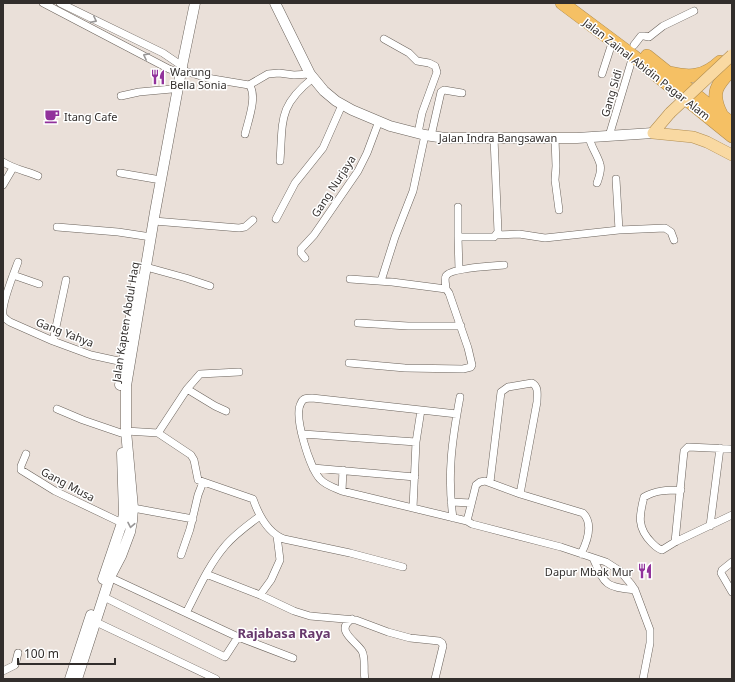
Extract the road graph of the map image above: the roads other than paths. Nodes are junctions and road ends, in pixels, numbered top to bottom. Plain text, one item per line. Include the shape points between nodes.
1 (42, 3) edge
2 (60, 3) edge
3 (189, 3) edge
4 (195, 3) edge
5 (275, 3) edge
6 (562, 3) edge
7 (578, 3) edge
8 (694, 11) dead end
9 (384, 39) dead end
10 (613, 40) junction
11 (633, 50) junction
12 (732, 51) edge
13 (732, 55) edge
14 (732, 64) edge
15 (180, 69) junction
16 (732, 69) edge
17 (668, 72) junction
18 (705, 72) junction
19 (602, 74) dead end
20 (311, 76) junction
21 (718, 84) junction
22 (249, 85) junction
23 (172, 89) junction
24 (462, 93) dead end
25 (121, 96) dead end
26 (342, 105) junction
27 (672, 116) junction
28 (727, 120) edge
29 (379, 121) junction
30 (658, 133) junction
31 (245, 134) dead end
32 (425, 135) junction
33 (589, 136) junction
34 (609, 136) junction
35 (732, 136) edge
36 (494, 138) junction
37 (555, 138) junction
38 (165, 142) junction
39 (732, 154) edge
40 (280, 161) dead end
41 (3, 162) edge
42 (13, 168) junction
43 (120, 173) dead end
44 (38, 176) dead end
45 (154, 179) junction
46 (616, 179) dead end
47 (597, 183) dead end
48 (3, 185) edge
49 (458, 207) dead end
50 (559, 210) dead end
51 (276, 219) dead end
52 (154, 220) junction
53 (253, 220) dead end
54 (57, 227) dead end
55 (619, 230) junction
56 (497, 233) junction
57 (147, 237) junction
58 (458, 237) junction
59 (674, 240) dead end
60 (304, 258) dead end
61 (18, 262) dead end
62 (504, 265) dead end
63 (146, 267) junction
64 (459, 270) junction
65 (13, 275) junction
66 (350, 279) dead end
67 (66, 280) dead end
68 (381, 281) junction
69 (38, 284) dead end
70 (210, 286) dead end
71 (446, 288) junction
72 (3, 316) edge
73 (358, 323) dead end
74 (461, 326) junction
75 (53, 341) junction
76 (130, 342) junction
77 (122, 362) junction
78 (349, 363) dead end
79 (240, 372) dead end
80 (187, 389) junction
81 (460, 397) dead end
82 (57, 409) dead end
83 (421, 410) junction
84 (226, 411) dead end
85 (457, 414) junction
86 (158, 433) junction
87 (302, 434) junction
88 (124, 438) junction
89 (416, 442) junction
90 (720, 448) junction
91 (732, 450) edge
92 (26, 454) dead end
93 (313, 468) junction
94 (343, 470) junction
95 (415, 477) junction
96 (203, 482) junction
97 (490, 482) junction
98 (681, 490) junction
99 (342, 491) junction
100 (520, 494) junction
101 (451, 502) junction
102 (472, 503) junction
103 (133, 508) junction
104 (413, 508) junction
105 (732, 515) edge
106 (260, 516) junction
107 (453, 518) junction
108 (193, 519) junction
109 (467, 521) junction
110 (122, 523) junction
111 (710, 526) junction
112 (277, 536) junction
113 (675, 542) junction
114 (581, 554) junction
115 (181, 555) dead end
116 (593, 558) junction
117 (732, 562) edge
118 (403, 567) dead end
119 (206, 574) junction
120 (107, 576) junction
121 (635, 590) junction
122 (732, 592) edge
123 (260, 595) junction
124 (104, 597) junction
125 (186, 613) junction
126 (352, 619) junction
127 (96, 622) junction
128 (238, 637) junction
129 (85, 645) junction
130 (18, 653) dead end
131 (293, 658) dead end
132 (3, 671) edge
133 (70, 679) edge
134 (73, 679) edge
135 (77, 679) edge
136 (216, 679) edge
137 (365, 679) edge
138 (435, 679) edge
139 (643, 679) edge

15 -> 1 street
2 -> 15 street via 163,53
3 - 15 street, Jalan Kapten Abdul Haq
4 - 15 street, Jalan Kapten Abdul Haq
5 - 20 street, Jalan Indra Bangsawan
6 - 10 highway, Jalan Zainal Abidin Pagar Alam
7 - 11 highway, Jalan Zainal Abidin Pagar Alam
8 - 11 street via 663,26 649,38 640,36
9 - 32 street via 417,60 435,66 437,72 422,113
10 - 11 highway, Jalan Zainal Abidin Pagar Alam
10 - 19 street
11 - 17 highway, Jalan Zainal Abidin Pagar Alam
11 - 34 street, Gang Sidi
11 - 35 highway, Jalan Zainal Abidin Pagar Alam
12 - 18 highway via 715,67
13 - 27 main road, bridge
14 - 27 main road
15 - 22 street via 207,78
15 - 23 street, Jalan Kapten Abdul Haq
15 - 38 street, Jalan Kapten Abdul Haq
16 - 21 highway
17 - 18 highway via 689,76
17 - 28 highway, Jalan Zainal Abidin Pagar Alam
18 - 21 highway via 704,79 708,84
20 - 22 street via 268,74
20 - 26 street, Jalan Indra Bangsawan via 324,91
20 - 40 street via 287,106 282,123
21 - 28 highway via 716,100
22 - 31 street via 253,98
23 - 25 street
23 - 38 street, Jalan Kapten Abdul Haq
24 - 32 street via 444,90 441,92
26 - 29 street, Jalan Indra Bangsawan
26 - 51 street via 323,148 295,183
27 - 30 main road
29 - 32 street, Jalan Indra Bangsawan
29 - 60 street, Gang Nurjaya via 358,171 314,235 301,249
30 - 34 street, Jalan Indra Bangsawan
30 - 39 main road, Jalan Indra Bangsawan via 693,137
32 - 36 street, Jalan Indra Bangsawan via 445,138
32 - 68 street via 413,191
33 - 34 street, Jalan Indra Bangsawan
33 - 37 street, Jalan Indra Bangsawan
33 - 47 street via 600,164
36 - 37 street, Jalan Indra Bangsawan
36 - 56 street
37 - 50 street via 555,180
38 - 45 street, Jalan Kapten Abdul Haq
38 - 52 street, Jalan Kapten Abdul Haq
41 - 42 street
42 - 44 street
42 - 48 street
43 - 45 street
45 - 57 street, Jalan Kapten Abdul Haq
46 - 55 street
49 - 58 street
52 - 53 street via 239,228 246,227
52 - 57 street, Jalan Kapten Abdul Haq
54 - 57 street
55 - 56 street via 545,238
55 - 59 street via 665,228 671,232
56 - 58 street via 494,237
57 - 63 street, Jalan Kapten Abdul Haq
57 - 76 street, Jalan Kapten Abdul Haq
58 - 64 street
61 - 65 street
62 - 64 street
63 - 70 street
63 - 76 street, Jalan Kapten Abdul Haq
64 - 71 street via 446,275
65 - 69 street
65 - 72 street
66 - 68 street
67 - 75 street
68 - 71 street
71 - 74 street
72 - 75 street, Gang Yahya via 10,322
73 - 74 street
74 - 78 street via 471,367 409,368
75 - 77 street, Gang Yahya via 91,355
76 - 77 street, Jalan Kapten Abdul Haq
76 - 88 street, Jalan Kapten Abdul Haq
77 - 88 street, Jalan Kapten Abdul Haq via 119,385
79 - 80 street via 202,373
80 - 84 street
80 - 86 street
81 - 85 street
82 - 88 street
83 - 85 street
83 - 87 street via 305,398 300,406
83 - 89 street
85 - 101 street via 450,466
86 - 88 street
86 - 96 street via 191,455 197,478
87 - 89 street
87 - 93 street
88 - 103 street, Jalan Kapten Abdul Haq
88 - 110 street, Jalan Kapten Abdul Haq
89 - 95 street
90 - 91 street
90 - 98 street via 688,447 684,450
90 - 111 street
92 - 110 street, Gang Musa via 20,466 21,470 55,491
93 - 94 street
93 - 99 street via 321,480
94 - 95 street
94 - 99 street
95 - 104 street
96 - 106 street via 253,500
96 - 108 street
97 - 100 street
97 - 100 street via 501,392 508,387 532,383 538,389 537,402
97 - 102 street via 480,482 476,485
98 - 113 street
98 - 113 street via 651,493 644,497 641,508 640,518 645,536 660,550
99 - 104 street
100 - 114 street via 583,513 587,517 588,528
101 - 102 street
101 - 107 street
102 - 109 street
103 - 108 street
103 -> 120 street, Jalan Kapten Abdul Haq via 130,532 121,556
104 - 107 street
105 - 111 street
106 - 112 street
106 - 119 street via 238,532
107 - 109 street
108 - 115 street
109 - 114 street
110 - 120 street, Jalan Kapten Abdul Haq
111 - 113 street
112 - 118 street
112 - 123 street via 280,560 271,580
114 - 116 street
116 - 121 street via 606,562 620,571
116 - 121 street via 603,580 608,584
117 - 122 street via 721,573
119 - 123 street
119 - 125 street
120 - 124 street, Jalan Kapten Abdul Haq
120 - 125 street
120 - 129 street, Jalan Kapten Abdul Haq
121 - 139 street via 650,630
123 - 126 street via 310,616
124 - 127 street, Jalan Kapten Abdul Haq
124 - 128 street via 225,657
125 - 128 street
126 - 137 street via 347,622 345,630 362,651
126 - 138 street via 410,638 440,642 442,648
127 - 129 street, Jalan Kapten Abdul Haq
127 - 136 street
128 - 131 street
129 - 133 street, Jalan Kapten Abdul Haq
129 - 134 street, Jalan Kapten Abdul Haq
129 - 135 street, Jalan Kapten Abdul Haq
130 - 132 street via 15,665

